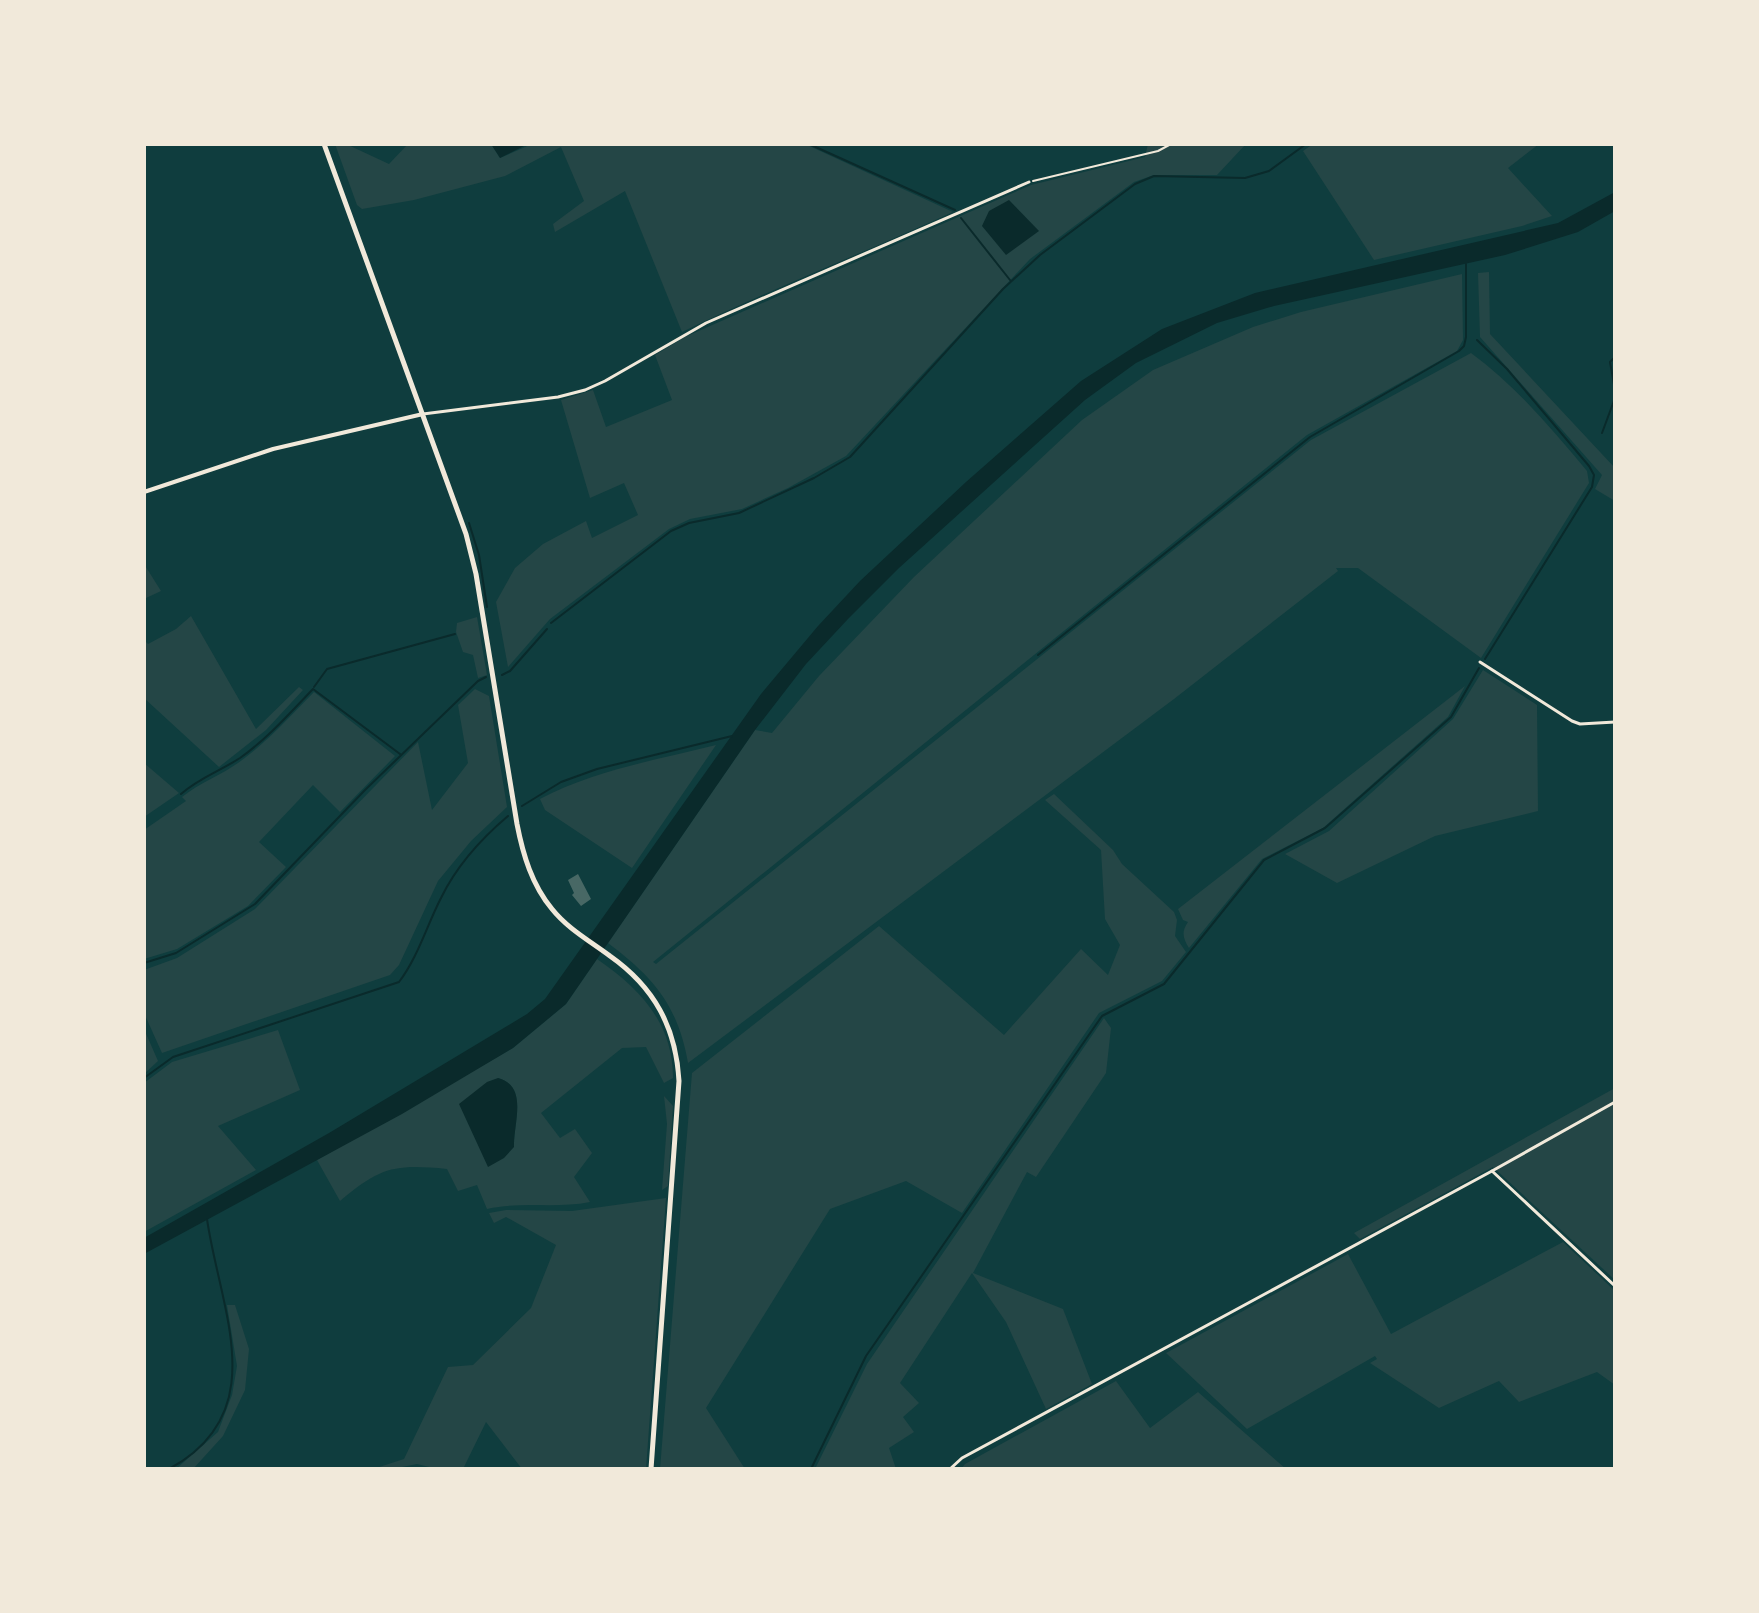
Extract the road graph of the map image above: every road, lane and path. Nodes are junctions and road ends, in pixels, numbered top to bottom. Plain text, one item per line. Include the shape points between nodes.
1 (324, 144) edge
2 (1171, 144) edge
3 (1029, 182) joint
4 (423, 414) junction
5 (144, 492) edge
6 (1480, 662) dead end
7 (1615, 722) edge
8 (1615, 1102) edge
9 (1492, 1171) junction
10 (1615, 1286) edge
11 (651, 1469) edge
12 (950, 1469) edge

1 - 4 main road
2 - 3 path
3 - 4 street via 706,323 585,390
4 - 5 street via 273,449
4 - 11 main road via 472,556 522,848 531,874 552,909 647,988 674,1041 679,1081
6 - 7 street via 1572,721
8 - 9 street
9 - 10 street
9 - 12 street

